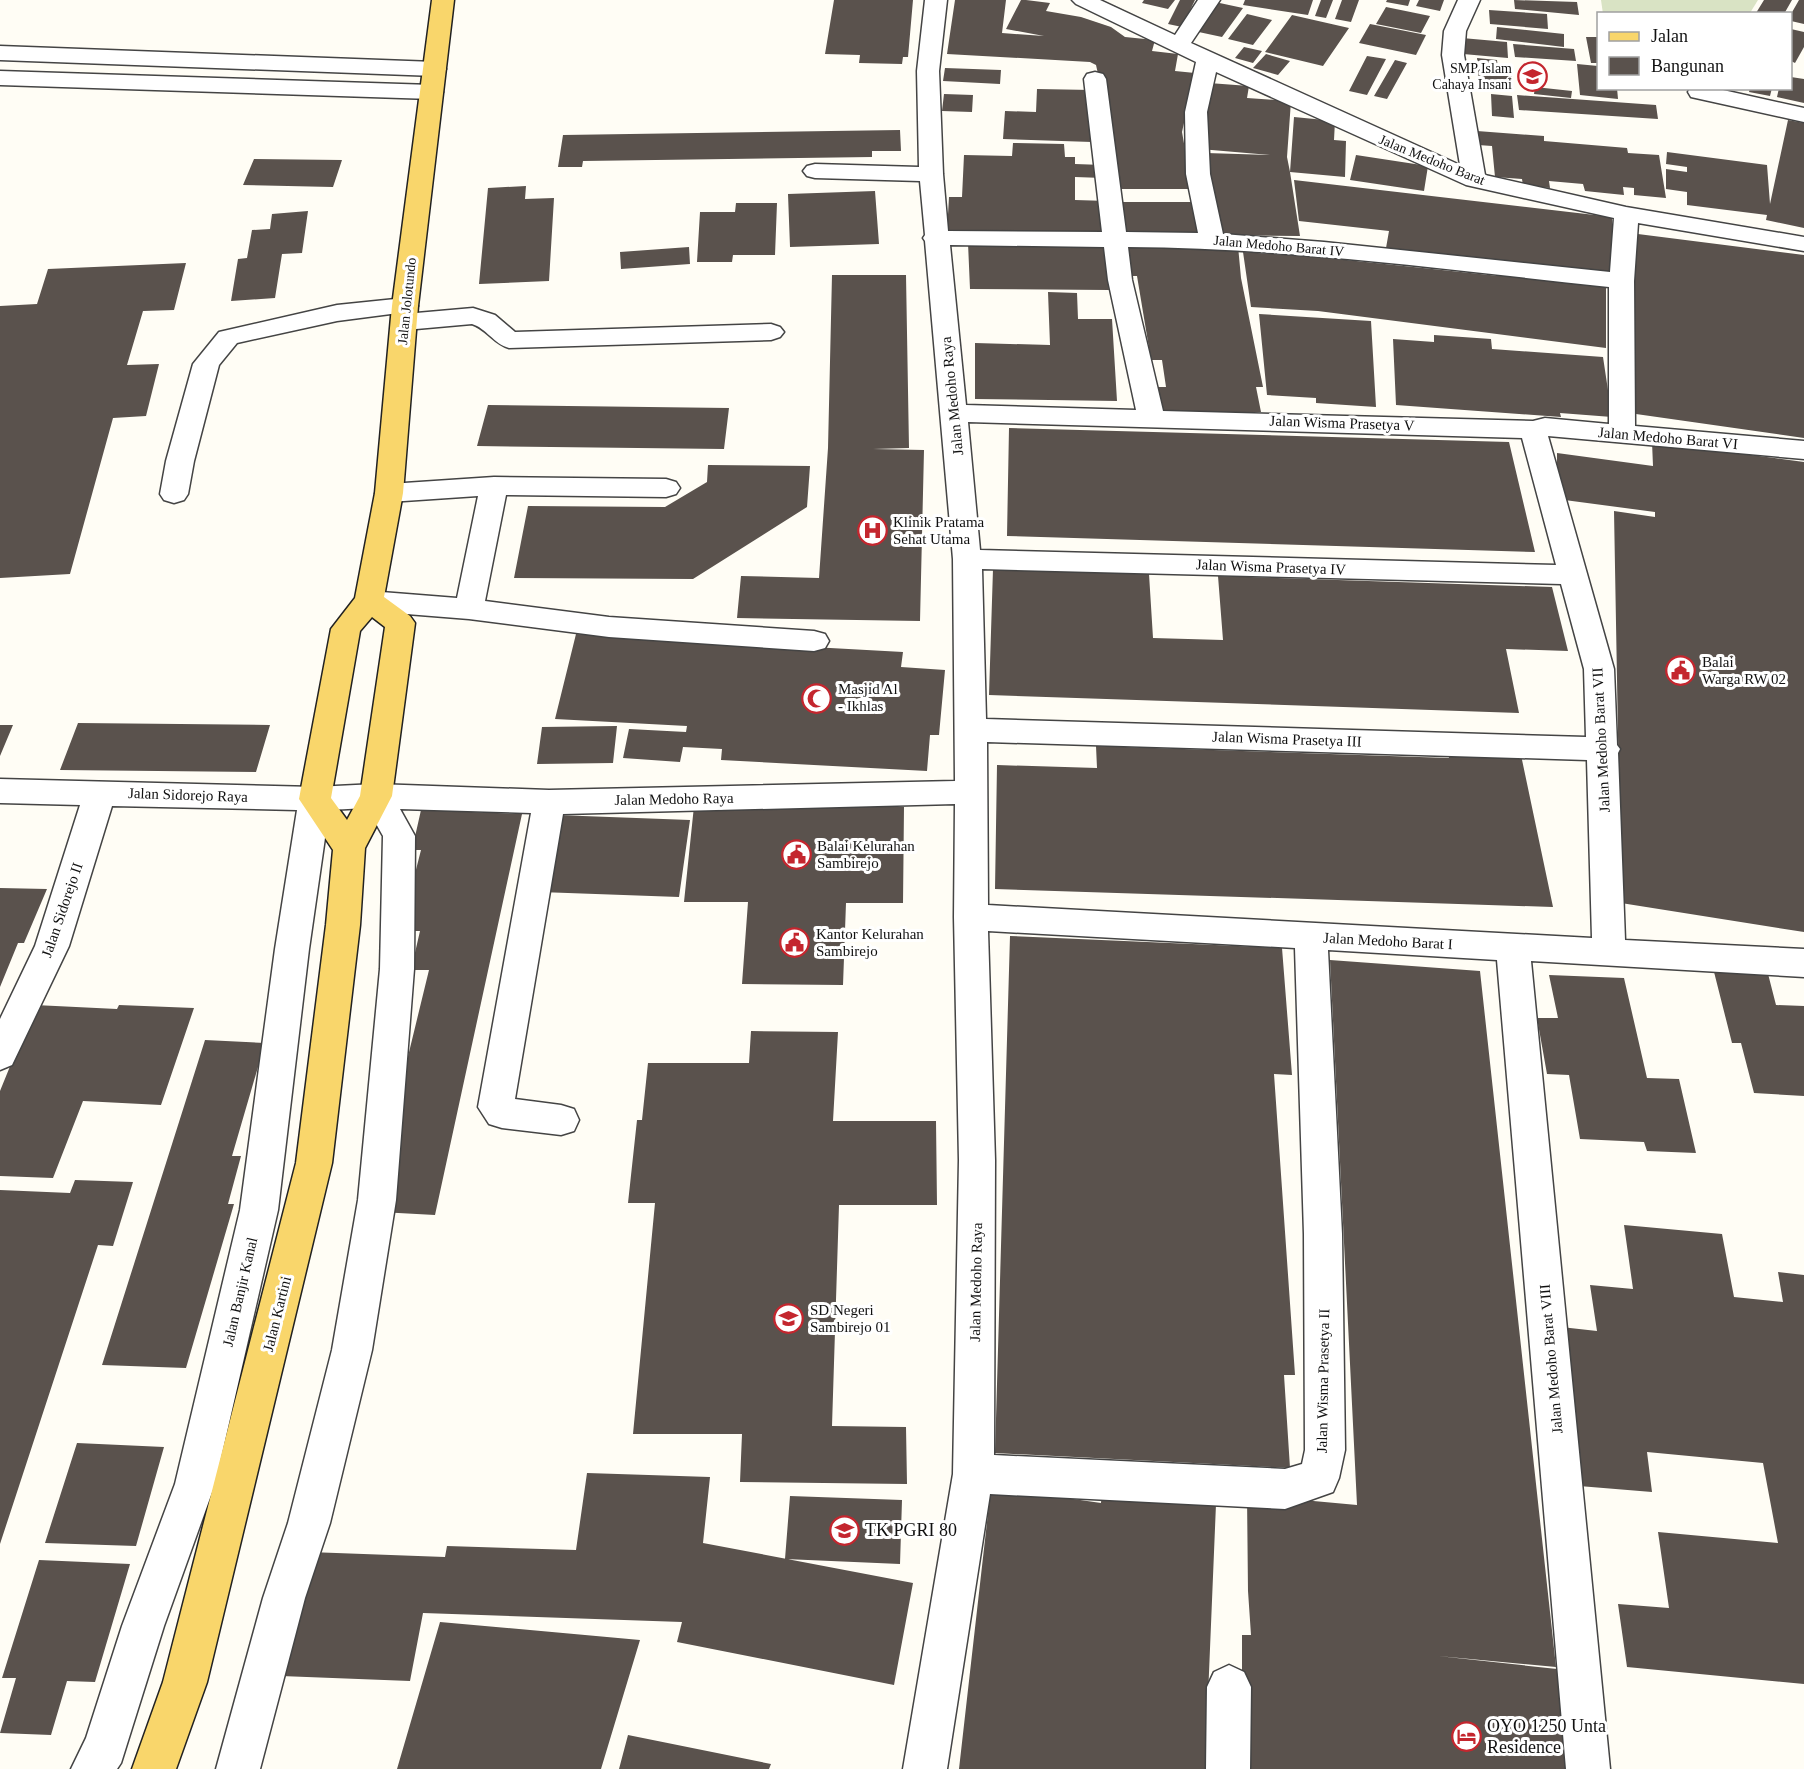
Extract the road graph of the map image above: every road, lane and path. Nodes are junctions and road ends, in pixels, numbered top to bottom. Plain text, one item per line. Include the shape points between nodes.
1 (443, 0) edge
2 (936, 0) edge
3 (1083, 0) edge
4 (1209, 0) edge
5 (1469, 0) edge
6 (1179, 45) junction
7 (0, 52) edge
8 (1207, 60) junction
9 (0, 78) edge
10 (1095, 79) dead end
11 (434, 80) junction
12 (1699, 92) dead end
13 (1804, 115) edge
14 (815, 171) dead end
15 (931, 174) junction
16 (1474, 180) junction
17 (1626, 214) junction
18 (935, 238) junction
19 (1116, 238) junction
20 (1212, 240) junction
21 (1804, 244) edge
22 (1622, 281) junction
23 (405, 314) junction
24 (771, 332) dead end
25 (955, 413) junction
26 (1151, 417) junction
27 (1533, 430) junction
28 (1622, 433) junction
29 (1804, 450) edge
30 (494, 486) junction
31 (666, 488) dead end
32 (389, 493) junction
33 (174, 494) dead end
34 (967, 559) junction
35 (1574, 576) junction
36 (369, 601) junction
37 (469, 609) junction
38 (814, 641) dead end
39 (971, 730) junction
40 (1604, 749) junction
41 (0, 791) edge
42 (972, 792) junction
43 (100, 793) junction
44 (376, 796) junction
45 (315, 799) junction
46 (549, 802) junction
47 (349, 848) junction
48 (971, 917) junction
49 (1311, 937) junction
50 (1514, 948) junction
51 (1609, 951) junction
52 (1804, 963) edge
53 (0, 1055) edge
54 (561, 1120) dead end
55 (973, 1474) junction
56 (1229, 1687) dead end
57 (93, 1769) edge
58 (154, 1769) edge
59 (238, 1769) edge
60 (925, 1769) edge
61 (1228, 1769) edge
62 (1588, 1769) edge

1 - 11 main road, Jalan Jolotundo
2 - 15 street, Jalan Medoho Raya via 928,71
3 - 6 street, Jalan Medoho Barat
4 - 6 street
5 - 16 street via 1455,31 1453,55
6 - 8 street, Jalan Medoho Barat
7 - 11 street via 289,65
8 - 16 street, Jalan Medoho Barat
8 - 20 street via 1196,112 1198,174
9 - 11 street
10 - 19 street
11 - 23 main road, Jalan Jolotundo
12 - 13 street
14 - 15 street
15 - 18 street, Jalan Medoho Raya
16 - 17 street, Jalan Medoho Barat
17 - 21 street, Jalan Medoho Barat
17 - 22 street
18 - 19 street, Jalan Medoho Barat IV
18 - 25 street, Jalan Medoho Raya
19 - 20 street, Jalan Medoho Barat IV
19 - 26 street via 1120,280
20 - 22 street, Jalan Medoho Barat IV
22 - 28 street
23 - 24 street via 473,316 486,320 509,340
23 - 32 main road, Jalan Jolotundo
23 - 33 street via 337,313 228,337 206,364
25 - 26 street, Jalan Wisma Prasetya V
25 - 34 street, Jalan Medoho Raya
26 - 27 street, Jalan Wisma Prasetya V
27 - 28 street, Jalan Medoho Barat VI via 1545,427
27 - 35 street, Jalan Medoho Barat VII
28 - 29 street, Jalan Medoho Barat VI
30 - 31 street
30 - 32 street
30 - 37 street
32 - 36 main road, Jalan Jolotundo
34 - 35 street, Jalan Wisma Prasetya IV
34 - 39 street, Jalan Medoho Raya
35 - 40 street, Jalan Medoho Barat VII via 1599,669
36 - 37 street
36 - 44 main road via 400,623
36 - 45 main road, Jalan Jolotundo via 346,629
37 - 38 street via 609,627
39 - 40 street, Jalan Wisma Prasetya III
39 - 42 street, Jalan Medoho Raya
40 - 51 street, Jalan Medoho Barat VII
41 - 43 street, Jalan Sidorejo Raya
42 - 46 street, Jalan Medoho Raya
42 - 48 street, Jalan Medoho Raya
43 - 45 street, Jalan Sidorejo Raya
43 - 53 street, Jalan Sidorejo II via 52,946
44 - 45 street, Jalan Sidorejo Raya
44 - 46 street, Jalan Medoho Raya
44 - 47 main road
44 - 59 street via 399,836 397,969 377,1200 352,1350 309,1523 284,1598
45 - 47 main road
45 - 57 street, Jalan Banjir Kanal via 260,1210 195,1484 143,1626 105,1747
46 - 54 street via 496,1107 502,1113
47 - 58 main road, Jalan Kartini via 314,1163 185,1682
48 - 49 street, Jalan Medoho Barat I
48 - 55 street, Jalan Medoho Raya via 977,1160
49 - 50 street, Jalan Medoho Barat I
49 - 55 street, Jalan Wisma Prasetya II via 1323,1234 1325,1450 1318,1478 1285,1489
50 - 51 street, Jalan Medoho Barat I
50 - 62 street, Jalan Medoho Barat VIII
51 - 52 street, Jalan Medoho Barat I
55 - 60 street, Jalan Medoho Raya
56 - 61 street

